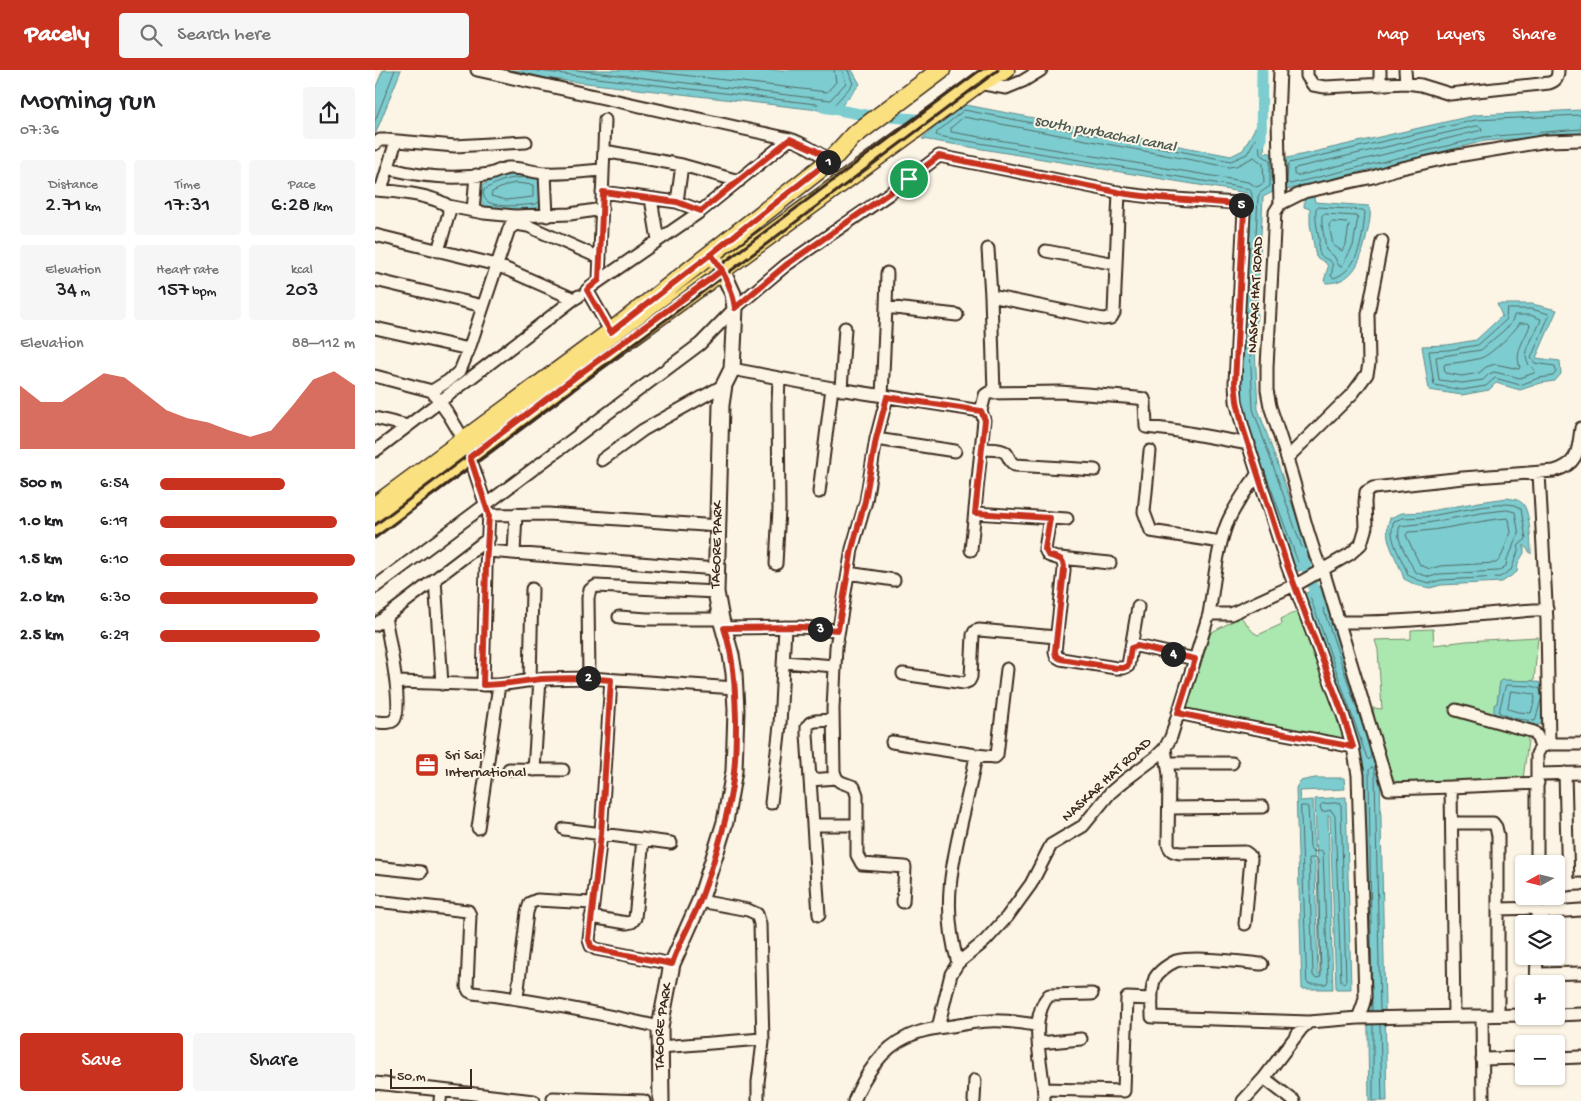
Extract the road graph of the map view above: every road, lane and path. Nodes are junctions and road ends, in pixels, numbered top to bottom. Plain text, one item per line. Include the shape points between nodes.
1 (477, 70) edge
2 (941, 70) edge
3 (1005, 70) edge
4 (1041, 70) edge
5 (1280, 70) edge
6 (1307, 70) edge
7 (1380, 70) edge
8 (1405, 70) edge
9 (1558, 70) edge
10 (978, 83) junction
11 (1406, 83) junction
12 (1380, 85) junction
13 (605, 120) dead end
14 (1581, 140) edge
15 (396, 141) junction
16 (795, 141) junction
17 (526, 142) dead end
18 (375, 144) edge
19 (604, 151) junction
20 (830, 160) junction
21 (682, 165) junction
22 (388, 168) junction
23 (603, 170) junction
24 (545, 174) junction
25 (476, 175) junction
26 (739, 181) junction
27 (378, 190) edge
28 (603, 192) junction
29 (1119, 192) junction
30 (651, 198) junction
31 (677, 202) junction
32 (1280, 204) junction
33 (448, 206) junction
34 (602, 210) junction
35 (473, 211) junction
36 (701, 211) junction
37 (515, 216) junction
38 (547, 216) junction
39 (509, 229) junction
40 (375, 235) edge
41 (658, 240) junction
42 (1382, 240) dead end
43 (988, 249) dead end
44 (438, 251) junction
45 (1046, 251) dead end
46 (711, 254) junction
47 (600, 258) junction
48 (1116, 264) junction
49 (497, 266) junction
50 (726, 267) junction
51 (887, 273) dead end
52 (375, 280) edge
53 (599, 280) junction
54 (587, 290) junction
55 (991, 296) junction
56 (574, 299) junction
57 (483, 306) junction
58 (886, 307) junction
59 (735, 308) junction
60 (957, 315) dead end
61 (375, 328) edge
62 (845, 328) dead end
63 (611, 332) junction
64 (469, 349) junction
65 (732, 369) junction
66 (375, 376) edge
67 (779, 378) junction
68 (724, 385) junction
69 (836, 389) junction
70 (432, 391) junction
71 (994, 393) junction
72 (884, 396) junction
73 (440, 402) junction
74 (981, 411) junction
75 (375, 418) edge
76 (408, 426) junction
77 (1581, 428) edge
78 (876, 439) junction
79 (1249, 444) junction
80 (467, 449) junction
81 (981, 449) junction
82 (375, 451) edge
83 (955, 451) dead end
84 (1151, 451) dead end
85 (1287, 458) junction
86 (603, 460) dead end
87 (1095, 470) dead end
88 (1258, 473) junction
89 (1539, 473) junction
90 (819, 492) dead end
91 (375, 506) edge
92 (488, 510) junction
93 (975, 513) junction
94 (515, 514) junction
95 (1050, 518) junction
96 (1067, 519) dead end
97 (375, 526) edge
98 (718, 526) junction
99 (489, 538) junction
100 (1221, 542) junction
101 (971, 550) dead end
102 (487, 551) junction
103 (514, 553) junction
104 (1060, 558) junction
105 (1110, 562) dead end
106 (776, 564) dead end
107 (716, 569) junction
108 (1320, 572) junction
109 (848, 573) junction
110 (435, 579) junction
111 (894, 580) dead end
112 (1298, 583) junction
113 (375, 586) edge
114 (532, 589) dead end
115 (716, 592) junction
116 (1138, 607) dead end
117 (1547, 609) junction
118 (1209, 614) junction
119 (385, 617) junction
120 (619, 617) dead end
121 (1338, 622) junction
122 (722, 623) junction
123 (375, 625) edge
124 (785, 627) junction
125 (838, 630) junction
126 (1057, 637) junction
127 (1131, 648) junction
128 (1195, 659) junction
129 (784, 662) junction
130 (835, 666) junction
131 (1007, 669) dead end
132 (903, 674) dead end
133 (589, 678) junction
134 (535, 680) junction
135 (611, 680) junction
136 (396, 682) junction
137 (442, 684) junction
138 (483, 685) junction
139 (499, 685) junction
140 (735, 688) junction
141 (1457, 710) dead end
142 (1178, 713) junction
143 (833, 720) junction
144 (375, 722) edge
145 (892, 742) dead end
146 (1581, 744) edge
147 (1545, 745) junction
148 (1353, 747) junction
149 (1165, 748) junction
150 (976, 755) junction
151 (1168, 763) junction
152 (1231, 763) dead end
153 (509, 769) dead end
154 (534, 770) junction
155 (563, 770) dead end
156 (1565, 773) junction
157 (1581, 773) edge
158 (836, 778) junction
159 (1538, 778) junction
160 (810, 780) junction
161 (1451, 787) junction
162 (771, 803) dead end
163 (1263, 807) dead end
164 (1169, 808) junction
165 (1453, 823) junction
166 (813, 825) junction
167 (857, 825) junction
168 (478, 828) dead end
169 (564, 829) dead end
170 (601, 834) junction
171 (643, 839) junction
172 (671, 843) dead end
173 (1537, 855) edge
174 (375, 867) edge
175 (421, 872) dead end
176 (1581, 884) edge
177 (1568, 885) joint
178 (375, 900) edge
179 (700, 901) junction
180 (903, 902) dead end
181 (593, 903) junction
182 (1499, 909) junction
183 (1537, 910) edge
184 (1581, 910) edge
185 (819, 915) dead end
186 (591, 917) junction
187 (1245, 924) dead end
188 (958, 963) junction
189 (672, 964) junction
190 (1263, 964) dead end
191 (1581, 972) edge
192 (1562, 975) edge
193 (1092, 994) dead end
194 (517, 998) junction
195 (1152, 999) junction
196 (1581, 1014) edge
197 (1498, 1015) junction
198 (1515, 1015) edge
199 (1565, 1015) edge
200 (1454, 1016) junction
201 (1482, 1016) junction
202 (1362, 1018) junction
203 (1309, 1022) junction
204 (1037, 1025) junction
205 (1581, 1025) edge
206 (660, 1027) junction
207 (937, 1028) junction
208 (762, 1039) junction
209 (1081, 1039) dead end
210 (1039, 1044) junction
211 (660, 1047) junction
212 (1581, 1057) edge
213 (1482, 1058) junction
214 (1515, 1058) edge
215 (1565, 1058) edge
216 (1264, 1078) junction
217 (975, 1080) dead end
218 (375, 1083) edge
219 (1044, 1089) junction
220 (441, 1096) edge
221 (553, 1098) dead end
222 (534, 1101) edge
223 (644, 1101) edge
224 (661, 1101) edge
225 (758, 1101) edge
226 (854, 1101) edge
227 (974, 1101) edge
228 (1044, 1101) edge
229 (1243, 1101) edge
230 (1294, 1101) edge
231 (1483, 1101) edge

1 - 16 street
2 - 20 main road via 853,136
3 - 10 main road
4 - 10 street via 1006,88
5 - 32 street, NASKAR HAT ROAD
6 - 12 street via 1313,84 1325,87
7 - 12 street
8 - 11 street
9 - 11 street via 1555,81 1549,83 1463,93 1441,92
10 - 50 main road
11 - 12 street
13 - 19 street
14 - 32 street via 1548,141 1451,157 1304,192
15 - 17 street via 455,146
15 - 18 street via 380,140
15 - 22 street
16 - 20 street
16 - 26 street
19 - 21 street
19 - 23 street
20 - 46 main road
21 - 26 street
21 - 31 street
22 - 25 street via 428,176
22 - 27 street
23 - 24 street
23 - 28 street
24 - 25 street via 508,168
24 - 38 street
25 - 35 street
26 - 36 street
27 - 33 street via 443,202
28 - 30 street
28 - 34 street
29 - 48 street
29 - 59 street via 939,156 786,265
29 - 79 street via 1243,206 1235,383 1239,414
30 - 31 street
30 - 41 street
31 - 36 street
32 - 85 street, NASKAR HAT ROAD via 1275,212 1267,383 1270,406
33 - 35 street
33 - 44 street
34 - 38 street
34 - 47 street
35 - 37 street
36 - 41 street
37 - 38 street
37 - 39 street
39 - 47 street via 516,224 528,226
39 - 49 street
40 - 44 street
41 - 53 street
42 - 85 street via 1368,314 1367,374 1353,393
43 - 55 street
44 - 49 street
45 - 48 street
46 - 50 street, TAGORE PARK
46 - 63 main road
47 - 53 street
48 - 55 street via 1114,313 1111,318
49 - 56 street
49 - 57 street
50 - 59 street, TAGORE PARK
50 - 80 main road via 578,375
51 - 58 street
52 - 57 street
53 - 54 street
54 - 56 street
54 - 63 street
55 - 71 street
56 - 73 street
57 - 64 street
58 - 60 street
58 - 72 street
59 - 65 street, TAGORE PARK
59 - 92 street via 700,344
61 - 64 street
62 - 69 street
63 - 80 main road
64 - 70 street via 460,371
65 - 67 street
65 - 68 street, TAGORE PARK
66 - 70 street
67 - 69 street
67 - 106 street
68 - 86 street via 643,430
68 - 98 street, TAGORE PARK
69 - 72 street
69 - 90 street
70 - 73 street
71 - 74 street via 985,395
71 - 79 street via 1081,393 1143,399 1146,427
72 - 74 street
72 - 78 street
73 - 76 street
73 - 80 street
74 - 81 street via 985,420
75 - 76 street
76 - 82 street
77 - 89 street via 1571,463 1565,468
78 - 83 street
78 - 109 street
79 - 88 street
80 - 91 main road
80 - 92 street
80 - 97 main road
81 - 87 street via 1001,450 1015,465
81 - 93 street
84 - 100 street via 1144,512 1151,532
85 - 108 street, NASKAR HAT ROAD
88 - 100 street, NASKAR HAT ROAD via 1232,511
88 - 112 street
89 - 108 street via 1373,488 1366,492 1366,527 1361,544
89 - 117 street
92 - 94 street
92 - 99 street
92 - 113 street
93 - 95 street
93 - 101 street
94 - 98 street
94 - 103 street
95 - 96 street
95 - 104 street via 1045,549 1048,555
98 - 107 street, TAGORE PARK
99 - 102 street
99 - 110 street
100 - 118 street, NASKAR HAT ROAD
102 - 103 street
102 - 138 street
103 - 107 street
104 - 105 street
104 - 126 street via 1064,570
107 - 115 street, TAGORE PARK
108 - 112 street
108 - 121 street, NASKAR HAT ROAD
109 - 111 street
109 - 125 street
110 - 119 street
110 - 137 street
112 - 118 street via 1231,614
112 - 148 street
114 - 134 street
115 - 122 street, TAGORE PARK
115 - 133 street via 596,586 590,590
116 - 127 street
117 - 121 street
117 - 147 street
118 - 128 street, NASKAR HAT ROAD
119 - 123 street
119 - 136 street
120 - 122 street
121 - 161 street, NASKAR HAT ROAD via 1389,788
122 - 124 street
122 - 140 street, TAGORE PARK via 731,655
124 - 125 street
124 - 129 street
125 - 130 street
126 - 127 street via 1055,651 1061,659 1116,668 1128,666
126 - 132 street via 979,630 973,635 969,681 964,683
127 - 128 street via 1137,646
128 - 142 street, NASKAR HAT ROAD
129 - 130 street
129 - 162 street
130 - 143 street
131 - 150 street via 997,755
133 - 134 street
133 - 135 street
134 - 139 street
134 - 154 street
135 - 140 street
135 - 170 street
136 - 137 street
136 - 144 street via 395,720
137 - 138 street
138 - 139 street
139 - 168 street
140 - 179 street, TAGORE PARK via 736,751 732,790
141 - 147 street via 1534,732
142 - 148 street
142 - 149 street, NASKAR HAT ROAD
143 - 158 street
143 - 160 street via 815,720 807,727
145 - 150 street
146 - 147 street
147 - 159 street via 1537,754
148 - 202 street via 1359,799 1365,997
149 - 151 street
149 - 188 street, NASKAR HAT ROAD via 1110,794 1083,826 1051,845 1031,884 1007,917
150 - 188 street via 949,887 949,923
151 - 152 street
151 - 164 street
153 - 154 street
154 - 155 street
156 - 157 street
156 - 159 street
156 - 177 street
158 - 160 street
158 - 167 street via 855,787
159 - 161 street
159 - 173 street
160 - 166 street
161 - 165 street
163 - 164 street
164 - 187 street via 1168,844 1173,852 1249,854
165 - 182 street via 1486,822 1496,827
165 - 200 street
166 - 167 street
166 - 185 street
167 - 180 street via 857,855 862,864 905,867
169 - 170 street
170 - 171 street
170 - 181 street
171 - 172 street
171 - 186 street via 635,918 627,923
174 - 175 street
176 - 177 street
178 - 194 street via 468,911 469,991
179 - 189 street, TAGORE PARK
179 - 208 street via 757,914 761,924
181 - 186 street
181 - 194 street via 537,900 529,903
182 - 183 street
182 - 197 street
183 - 184 street
186 - 189 street via 589,940 596,949
188 - 207 street, NASKAR HAT ROAD via 951,974
189 - 206 street, TAGORE PARK
190 - 195 street via 1177,961 1168,964 1156,976
191 - 192 street
193 - 204 street via 1049,995 1044,1000
194 - 206 street
195 - 203 street via 1152,1017
195 - 219 street via 1127,998 1124,1090
196 - 199 street
196 - 205 street
197 - 198 street
197 - 201 street
200 - 201 street
200 - 202 street
201 - 213 street
202 - 203 street
203 - 216 street
204 - 207 street via 989,1021
204 - 210 street
206 - 211 street, TAGORE PARK
207 - 226 street via 905,1037 891,1046 860,1086
208 - 211 street
208 - 225 street
209 - 210 street
210 - 219 street
211 - 224 street, TAGORE PARK
212 - 215 street
213 - 214 street
213 - 231 street
216 - 229 street
216 - 230 street
217 - 227 street
218 - 220 street
219 - 228 street
220 - 222 street
221 - 223 street

